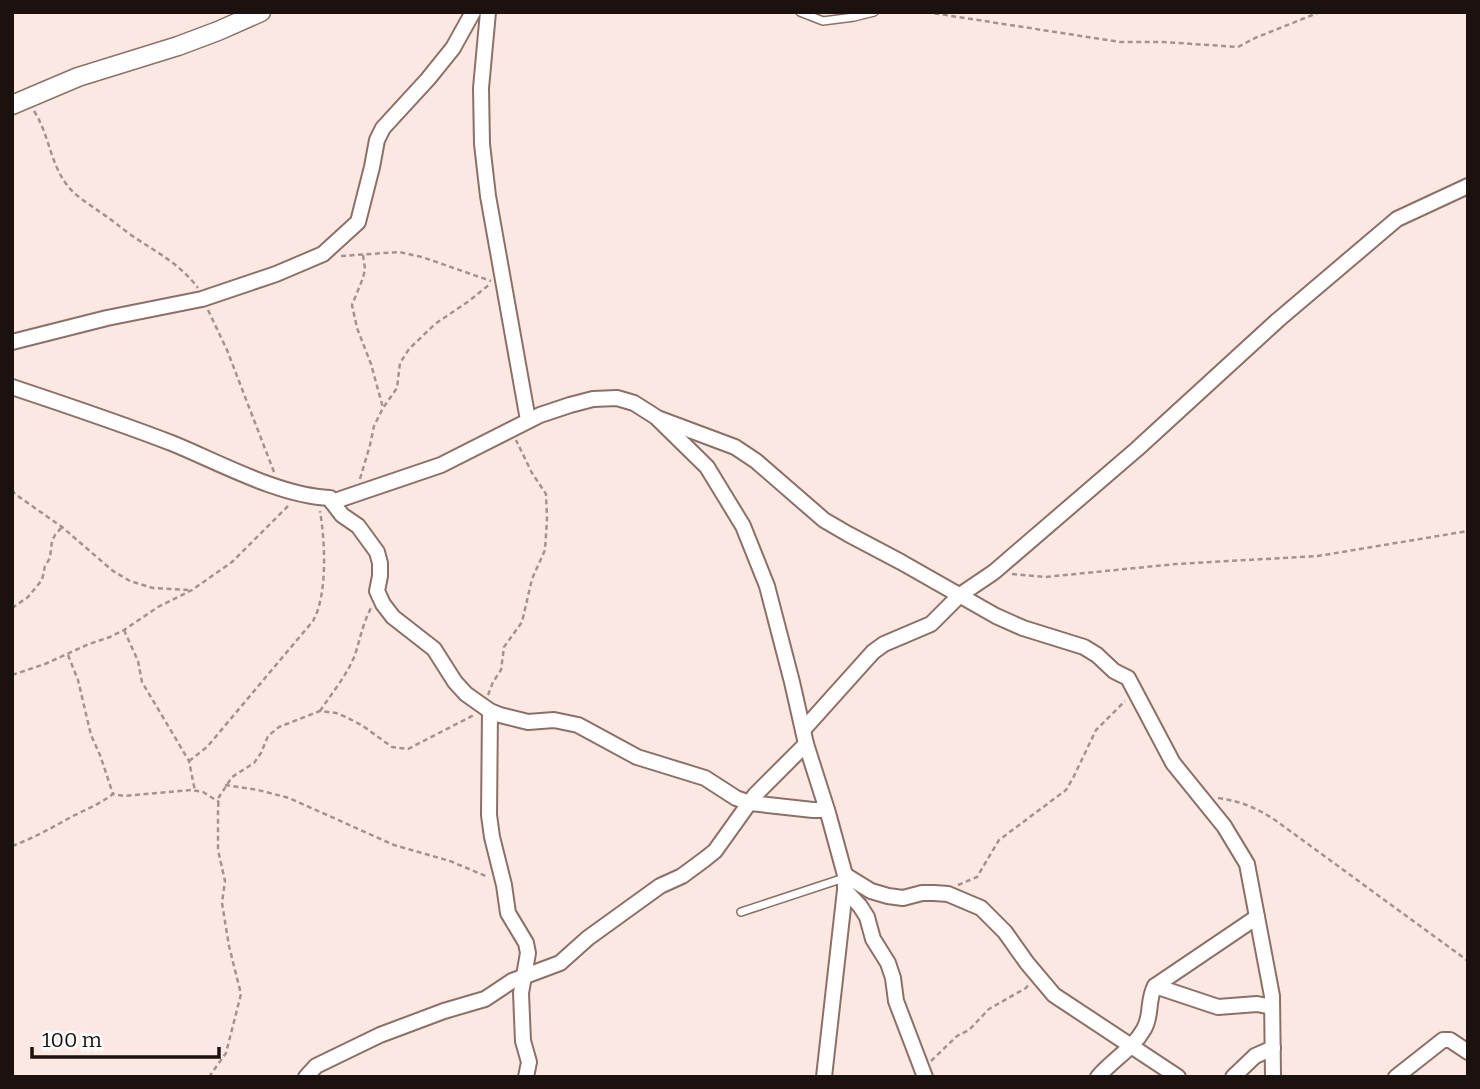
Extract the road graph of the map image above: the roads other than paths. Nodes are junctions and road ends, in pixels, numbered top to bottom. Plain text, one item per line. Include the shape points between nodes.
1 (261, 12) edge
2 (473, 12) edge
3 (488, 12) edge
4 (800, 12) edge
5 (874, 12) edge
6 (19, 102) edge
7 (1468, 186) edge
8 (12, 342) edge
9 (12, 387) edge
10 (656, 417) junction
11 (528, 420) junction
12 (332, 502) junction
13 (960, 595) junction
14 (488, 710) junction
15 (804, 737) junction
16 (750, 803) junction
17 (827, 810) junction
18 (845, 881) junction
19 (741, 912) dead end
20 (1256, 917) junction
21 (525, 976) junction
22 (1156, 986) junction
23 (1272, 1007) junction
24 (1131, 1046) junction
25 (1273, 1048) junction
26 (1468, 1052) edge
27 (923, 1073) edge
28 (306, 1077) edge
29 (526, 1077) edge
30 (824, 1077) edge
31 (1098, 1077) edge
32 (1178, 1077) edge
33 (1233, 1077) edge
34 (1273, 1077) edge
35 (1396, 1077) edge

1 - 6 street
2 - 8 street via 445,59 383,128 358,222 323,254 202,299
3 - 11 street via 481,88 482,144
4 - 5 lane via 823,21
7 - 13 street via 1397,219 1137,449 994,572
9 - 12 street via 108,419 284,489
10 - 11 street via 617,398 593,399
10 - 13 street via 735,447 824,520
10 - 15 street via 706,467 743,526 767,586
11 - 12 street via 441,465
12 - 14 street via 377,552 377,591 383,604 434,649 455,682
13 - 15 street via 932,624 873,652
13 - 20 street via 996,617 1084,647 1128,678 1173,763 1247,864
14 - 16 street via 528,722 578,724 637,757 705,778
14 - 21 street via 492,837 508,913 526,943
15 - 16 street
15 - 17 street
16 - 17 street
16 - 21 street via 705,859 650,893 560,962
17 - 18 street
18 - 19 lane
18 - 24 street via 903,898 948,894 981,908 1054,995
18 - 27 street via 888,963 896,1001
18 - 30 street
20 - 22 street
20 - 23 street
21 - 28 street via 485,999 380,1035 316,1066
21 - 29 street via 521,1006 529,1062
22 - 23 street via 1218,1007
22 - 24 street via 1148,1022
23 - 25 street
24 - 31 street
24 - 32 street
25 - 33 street via 1255,1056
25 - 34 street
26 - 35 street via 1443,1040

